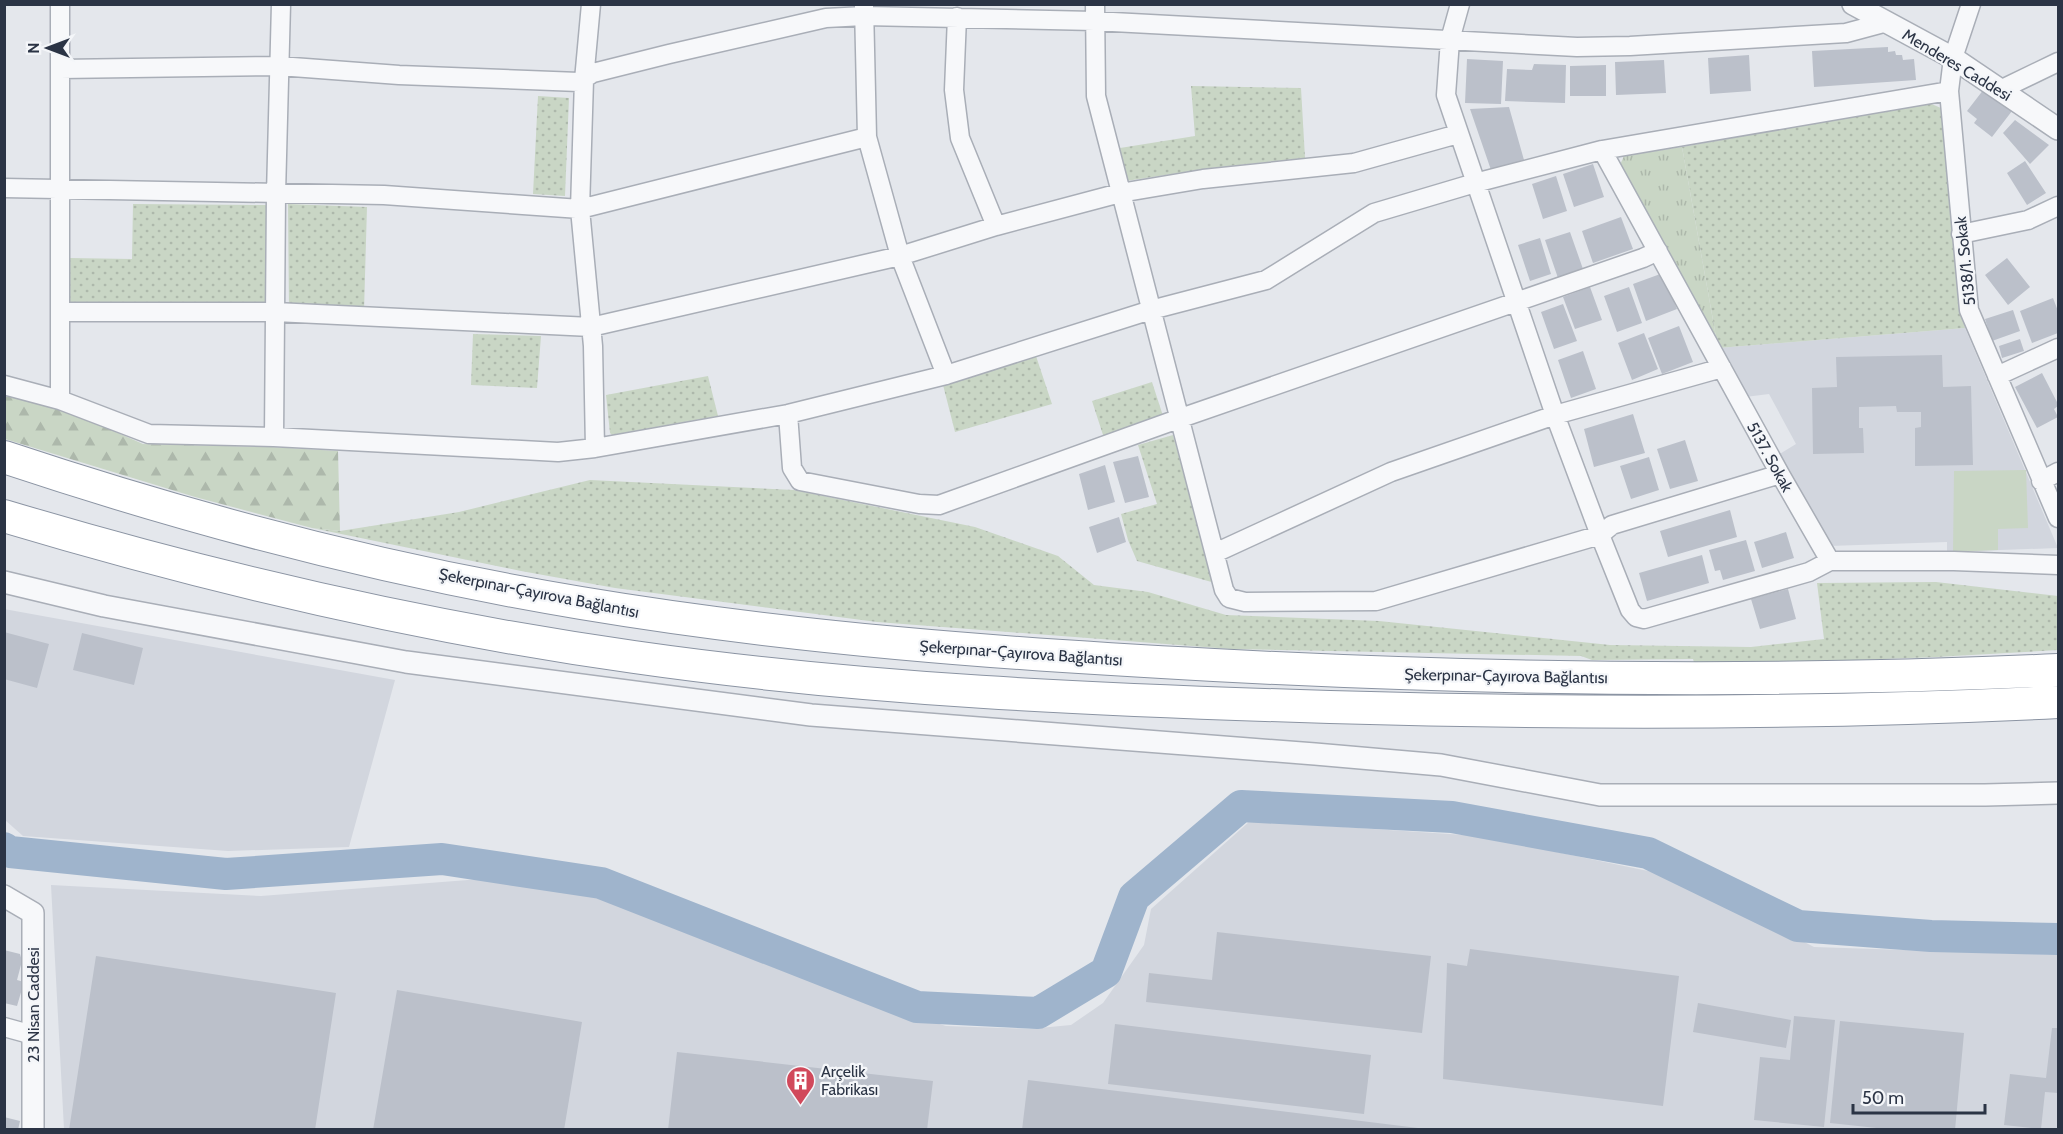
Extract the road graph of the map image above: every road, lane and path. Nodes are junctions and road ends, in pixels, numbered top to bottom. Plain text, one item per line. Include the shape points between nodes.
1 (60, 4) edge
2 (281, 4) edge
3 (591, 4) edge
4 (1460, 4) edge
5 (1853, 4) edge
6 (1971, 4) edge
7 (864, 10) edge
8 (1095, 13) edge
9 (957, 17) junction
10 (1887, 22) junction
11 (1450, 40) junction
12 (1953, 58) junction
13 (2058, 62) edge
14 (279, 66) junction
15 (60, 69) junction
16 (586, 83) junction
17 (2000, 90) junction
18 (1948, 91) junction
19 (2058, 129) edge
20 (1458, 134) junction
21 (867, 137) junction
22 (1602, 150) junction
23 (1475, 183) junction
24 (4, 188) edge
25 (60, 189) junction
26 (1120, 193) junction
27 (276, 194) junction
28 (2058, 206) edge
29 (580, 209) junction
30 (996, 226) junction
31 (1961, 234) junction
32 (1658, 251) junction
33 (900, 256) junction
34 (1516, 302) junction
35 (1150, 310) junction
36 (61, 312) junction
37 (275, 312) junction
38 (591, 327) junction
39 (2058, 348) edge
40 (1722, 368) junction
41 (946, 375) junction
42 (1997, 376) junction
43 (4, 385) edge
44 (60, 400) junction
45 (788, 414) junction
46 (1555, 415) junction
47 (1178, 419) junction
48 (274, 437) junction
49 (595, 448) junction
50 (4, 457) edge
51 (2058, 472) edge
52 (1780, 474) junction
53 (2041, 481) junction
54 (4, 516) edge
55 (2058, 518) edge
56 (1606, 530) junction
57 (1215, 553) junction
58 (1830, 561) junction
59 (2058, 565) edge
60 (4, 582) edge
61 (2058, 670) edge
62 (2058, 702) edge
63 (2058, 793) edge
64 (4, 896) edge
65 (4, 1027) edge
66 (33, 1035) junction
67 (33, 1130) edge

1 - 15 street
2 - 14 street
3 - 16 street
4 - 11 street
5 - 10 street, Menderes Caddesi
6 - 12 street, 5138/1. Sokak
7 - 9 street
7 - 16 street
7 - 21 street
8 - 9 street
8 - 11 street
8 - 26 street via 1096,96
9 - 30 street via 954,90 960,138
10 - 11 street via 1846,33 1630,46
10 - 12 street, Menderes Caddesi
11 - 20 street via 1446,95
12 - 17 street, Menderes Caddesi
12 - 18 street, 5138/1. Sokak
13 - 17 street
14 - 15 street
14 - 16 street
14 - 27 street
15 - 25 street
16 - 29 street
17 - 19 street, Menderes Caddesi
18 - 22 street
18 - 31 street, 5138/1. Sokak
20 - 23 street
20 - 26 street via 1354,163 1203,178
21 - 29 street
21 - 33 street
22 - 23 street
22 - 32 street, 5137. Sokak
23 - 34 street
23 - 35 street via 1374,213 1266,280
24 - 25 street
25 - 27 street
25 - 36 street
26 - 30 street
26 - 35 street
27 - 29 street via 384,195
27 - 37 street
28 - 31 street via 2028,220
29 - 38 street
30 - 33 street
31 - 42 street, 5138/1. Sokak via 1969,310
32 - 34 street
32 - 40 street, 5137. Sokak
33 - 38 street
33 - 41 street
34 - 46 street
34 - 47 street
35 - 41 street
35 - 47 street
36 - 37 street
36 - 44 street
37 - 38 street
37 - 48 street
38 - 49 street
39 - 42 street
40 - 46 street
40 - 52 street, 5137. Sokak
41 - 45 street
42 - 53 street, 5138/1. Sokak
43 - 44 street
44 - 48 street via 149,434
45 - 47 street via 792,468 800,481 939,506
45 - 49 street
46 - 56 street via 1592,516
46 - 57 street via 1391,472
47 - 57 street
48 - 49 street via 558,452
50 - 61 highway, Şekerpınar-Çayırova Bağlantısı via 184,512 420,571 598,606 866,641 1315,671 1514,676 1790,679
51 - 53 street
52 - 56 street
52 - 58 street, 5137. Sokak
53 - 55 street, 5138/1. Sokak
54 - 62 highway, Şekerpınar-Çayırova Bağlantısı via 256,586 422,622 633,657 873,685 1202,703 1550,712 1972,707
56 - 57 street via 1376,601 1237,602 1224,590
56 - 58 street via 1630,610 1644,619 1809,572
58 - 59 street
60 - 63 street via 104,606 406,662 811,715 1442,765 1600,795
64 - 66 street, 23 Nisan Caddesi via 33,913
65 - 66 street
66 - 67 street, 23 Nisan Caddesi

